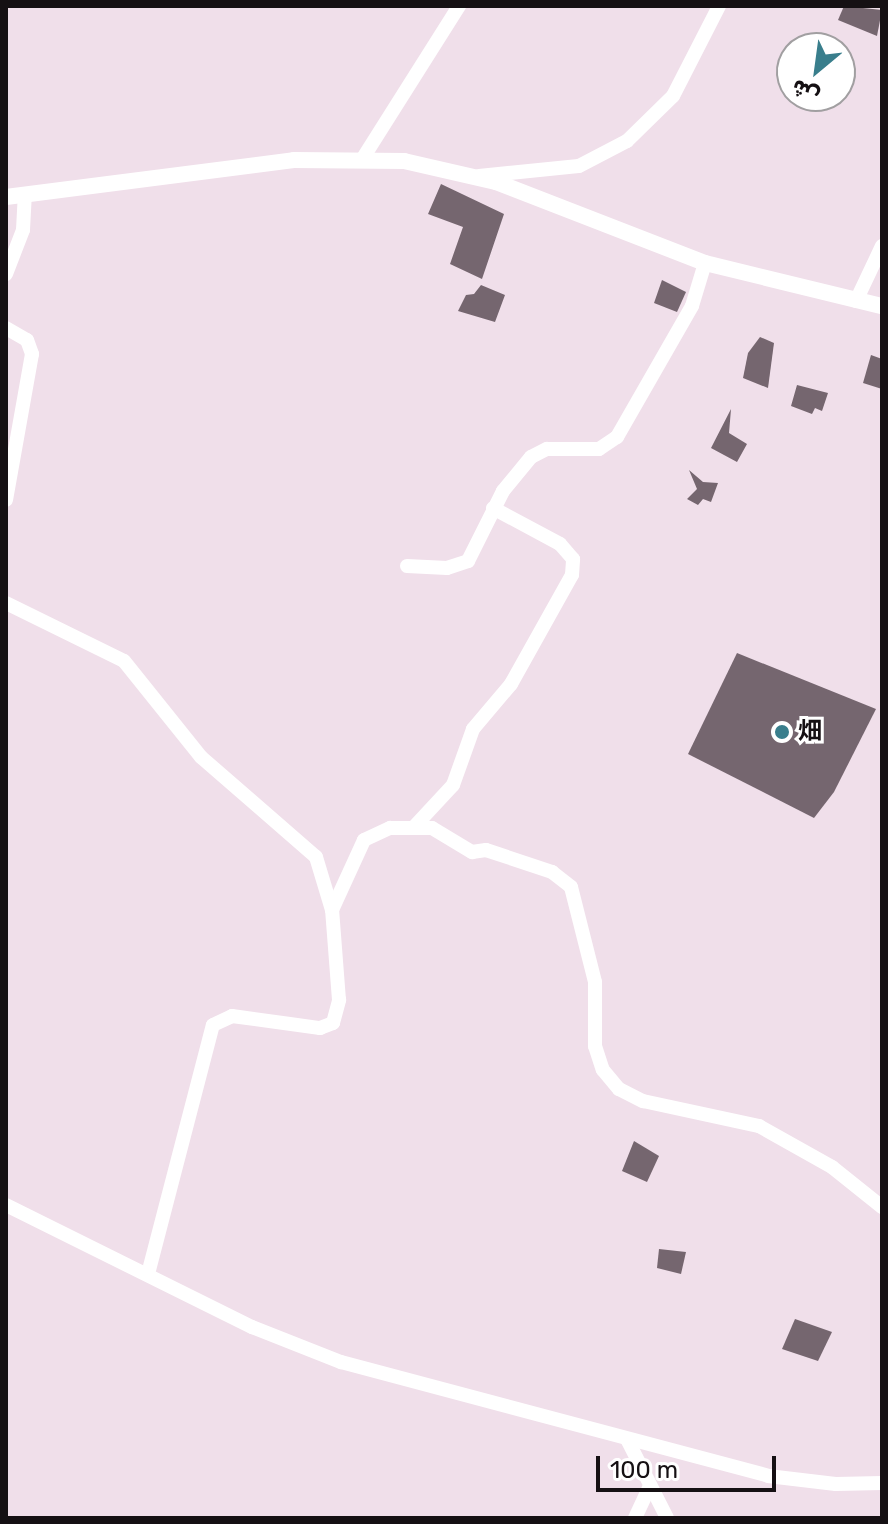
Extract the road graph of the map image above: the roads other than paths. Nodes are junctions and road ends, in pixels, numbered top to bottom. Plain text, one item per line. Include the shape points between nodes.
1 (459, 6) edge
2 (719, 6) edge
3 (363, 158) junction
4 (479, 176) junction
5 (25, 195) junction
6 (6, 197) edge
7 (882, 246) edge
8 (705, 263) junction
9 (6, 274) edge
10 (856, 301) junction
11 (882, 306) edge
12 (6, 328) edge
13 (6, 500) edge
14 (493, 508) junction
15 (407, 566) dead end
16 (6, 603) edge
17 (414, 827) junction
18 (332, 910) junction
19 (6, 1205) edge
20 (882, 1207) edge
21 (148, 1274) junction
22 (628, 1441) junction
23 (882, 1483) edge
24 (650, 1486) junction
25 (635, 1518) edge
26 (667, 1518) edge

1 - 3 street
2 - 4 street via 673,96 627,141 579,166
3 - 4 street
3 - 5 street via 294,160
4 - 8 street
5 - 6 street
5 - 9 street via 23,230
7 - 10 street
8 - 10 street
8 - 14 street via 692,306 617,437 599,449 547,449 531,457
10 - 11 street
12 - 13 street via 27,340 32,361
14 - 15 street via 468,561 447,568
14 - 17 street via 560,544 573,559 572,575 511,684 473,729 453,785
16 - 18 street via 124,661 201,757 316,857
17 - 18 street via 370,833
17 - 20 street via 440,832 472,852 486,850 542,868 571,887 595,982 595,1046 603,1070 619,1089 643,1101 759,1126 832,1167
18 - 21 street via 339,1000 333,1023 320,1028 232,1016 213,1025
19 - 21 street
21 - 22 street via 319,1355
22 - 23 street via 783,1478
22 - 24 street
24 - 25 street
24 - 26 street

